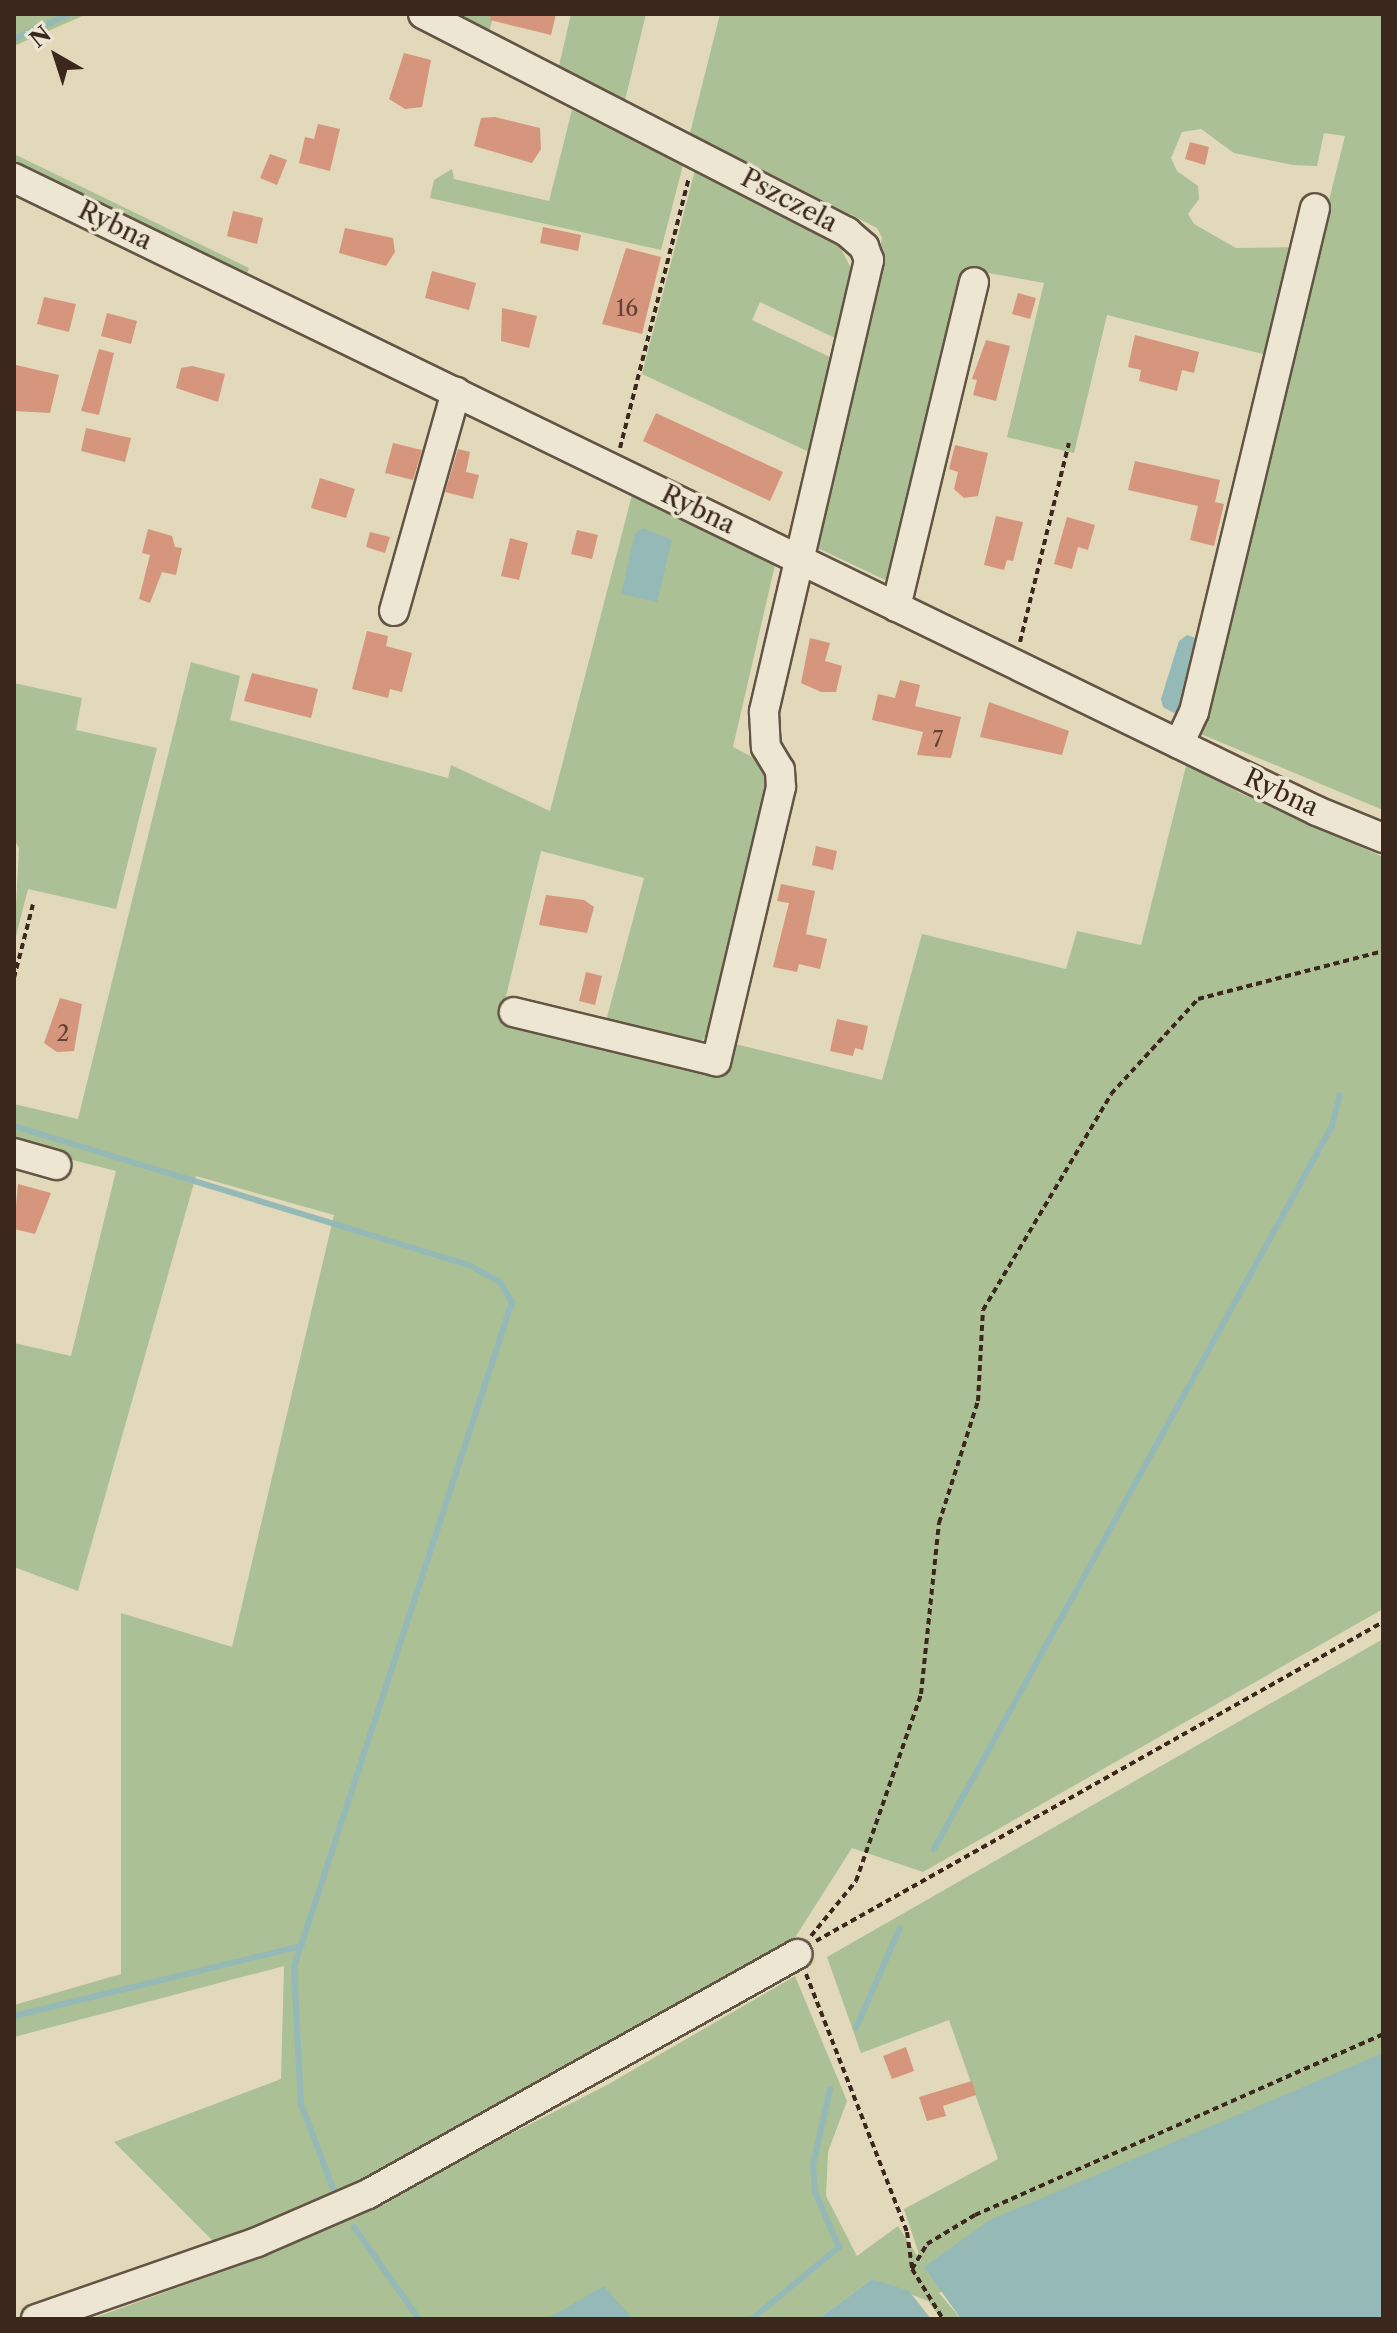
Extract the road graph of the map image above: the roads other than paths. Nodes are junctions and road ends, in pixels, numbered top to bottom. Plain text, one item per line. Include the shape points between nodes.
1 (423, 14) edge
2 (14, 178) edge
3 (1315, 208) dead end
4 (974, 282) dead end
5 (456, 392) junction
6 (799, 559) junction
7 (896, 607) junction
8 (394, 611) dead end
9 (1179, 744) junction
10 (1383, 838) edge
11 (514, 1012) dead end
12 (14, 1153) edge
13 (56, 1165) dead end
14 (797, 1954) road end
15 (36, 2319) edge

1 - 6 street, Pszczela via 847,232 864,247 869,260
2 - 5 street, Rybna
3 - 9 street via 1194,712
4 - 7 street
5 - 6 street, Rybna
5 - 8 street
6 - 7 street, Rybna
6 - 11 street via 764,712 766,747 780,770 781,787 716,1061
7 - 9 street, Rybna
9 - 10 street, Rybna
12 - 13 street
14 - 15 street via 368,2194 257,2242

